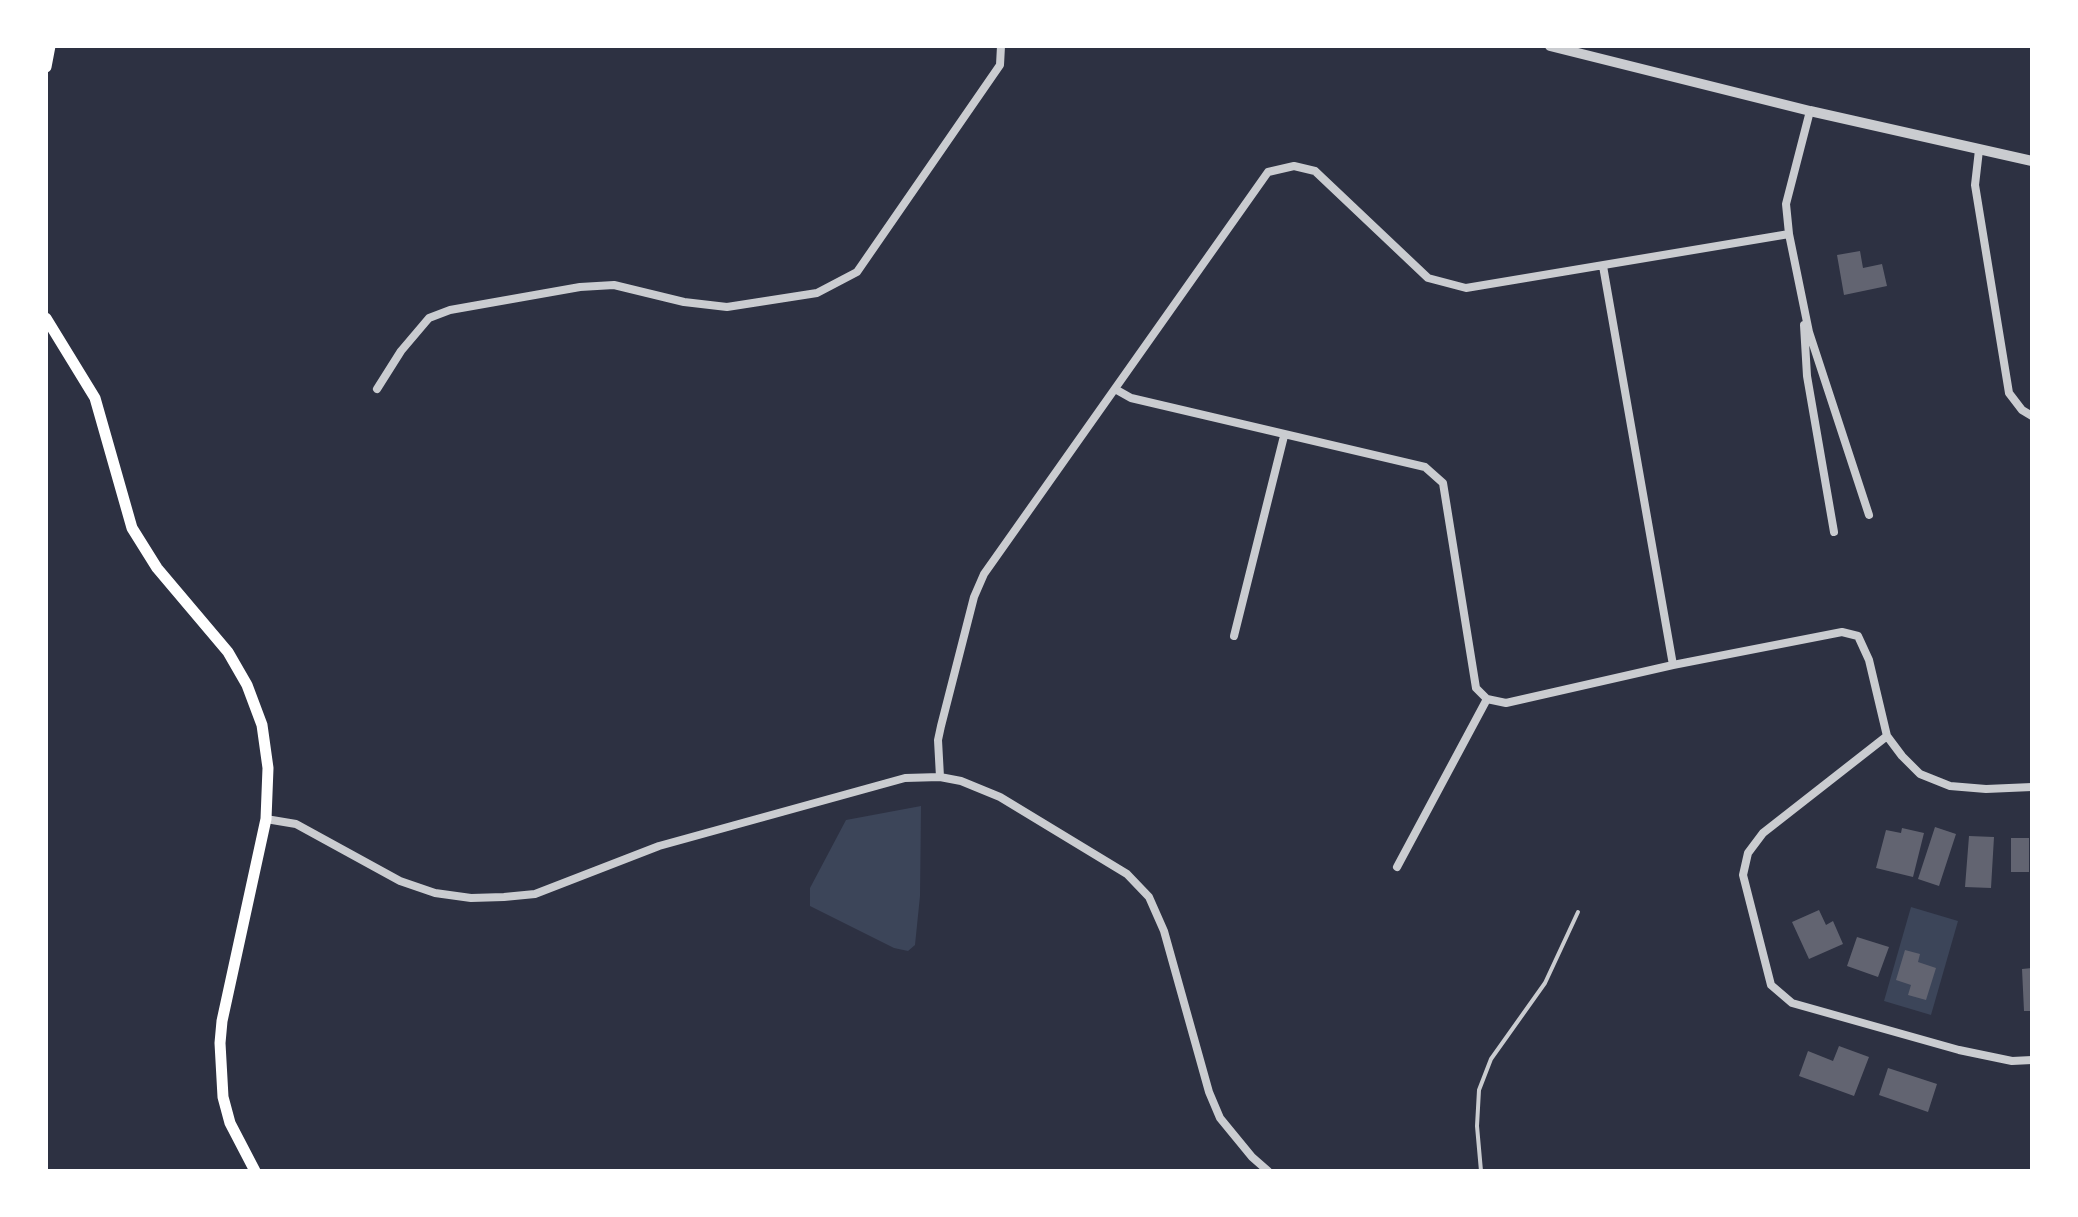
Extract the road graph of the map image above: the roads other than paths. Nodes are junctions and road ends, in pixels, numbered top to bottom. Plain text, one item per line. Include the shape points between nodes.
1 (50, 46) edge
2 (1001, 46) edge
3 (1550, 46) edge
4 (46, 67) edge
5 (1810, 111) junction
6 (1979, 150) junction
7 (2032, 161) edge
8 (1789, 234) junction
9 (1603, 266) junction
10 (1804, 312) junction
11 (46, 318) edge
12 (377, 389) dead end
13 (1115, 389) junction
14 (2032, 416) edge
15 (1284, 436) junction
16 (1869, 515) dead end
17 (1834, 532) dead end
18 (1234, 636) dead end
19 (1673, 665) junction
20 (1487, 699) junction
21 (1887, 736) junction
22 (940, 777) junction
23 (2032, 787) edge
24 (266, 819) junction
25 (1397, 867) dead end
26 (1578, 912) dead end
27 (2032, 1060) edge
28 (255, 1171) edge
29 (1268, 1171) edge
30 (1481, 1171) edge

1 - 4 main road
2 - 12 street via 1000,65 857,272 817,293 727,307 614,285 450,310 429,318
3 - 5 street
5 - 6 street
5 - 8 street via 1786,204
6 - 7 street
6 - 14 street via 1975,185 2009,393
8 - 9 street
8 - 10 street
9 - 13 street via 1466,288 1428,278 1315,171 1294,166 1268,172
9 - 19 street
10 - 16 street
10 - 17 street via 1807,376
11 - 24 main road via 95,398 132,528 157,568 228,652 247,685 262,725 268,768
13 - 15 street via 1128,397
13 - 22 street via 984,574 941,726
15 - 18 street
15 - 20 street via 1425,467 1443,483 1476,688
19 - 20 street via 1506,703
19 - 21 street via 1842,632 1858,636
20 - 25 street
21 - 23 street via 1920,774 1950,786
21 - 27 street via 1763,833 1748,853 1743,875 1771,985 1792,1003 1959,1050
22 - 24 street via 905,778 659,846 535,894 504,897 435,893 400,881 296,824
22 - 29 street via 1000,797 1127,874 1149,897 1220,1118
24 - 28 main road via 220,1043 230,1123
26 - 30 lane via 1545,983 1491,1059 1479,1090

